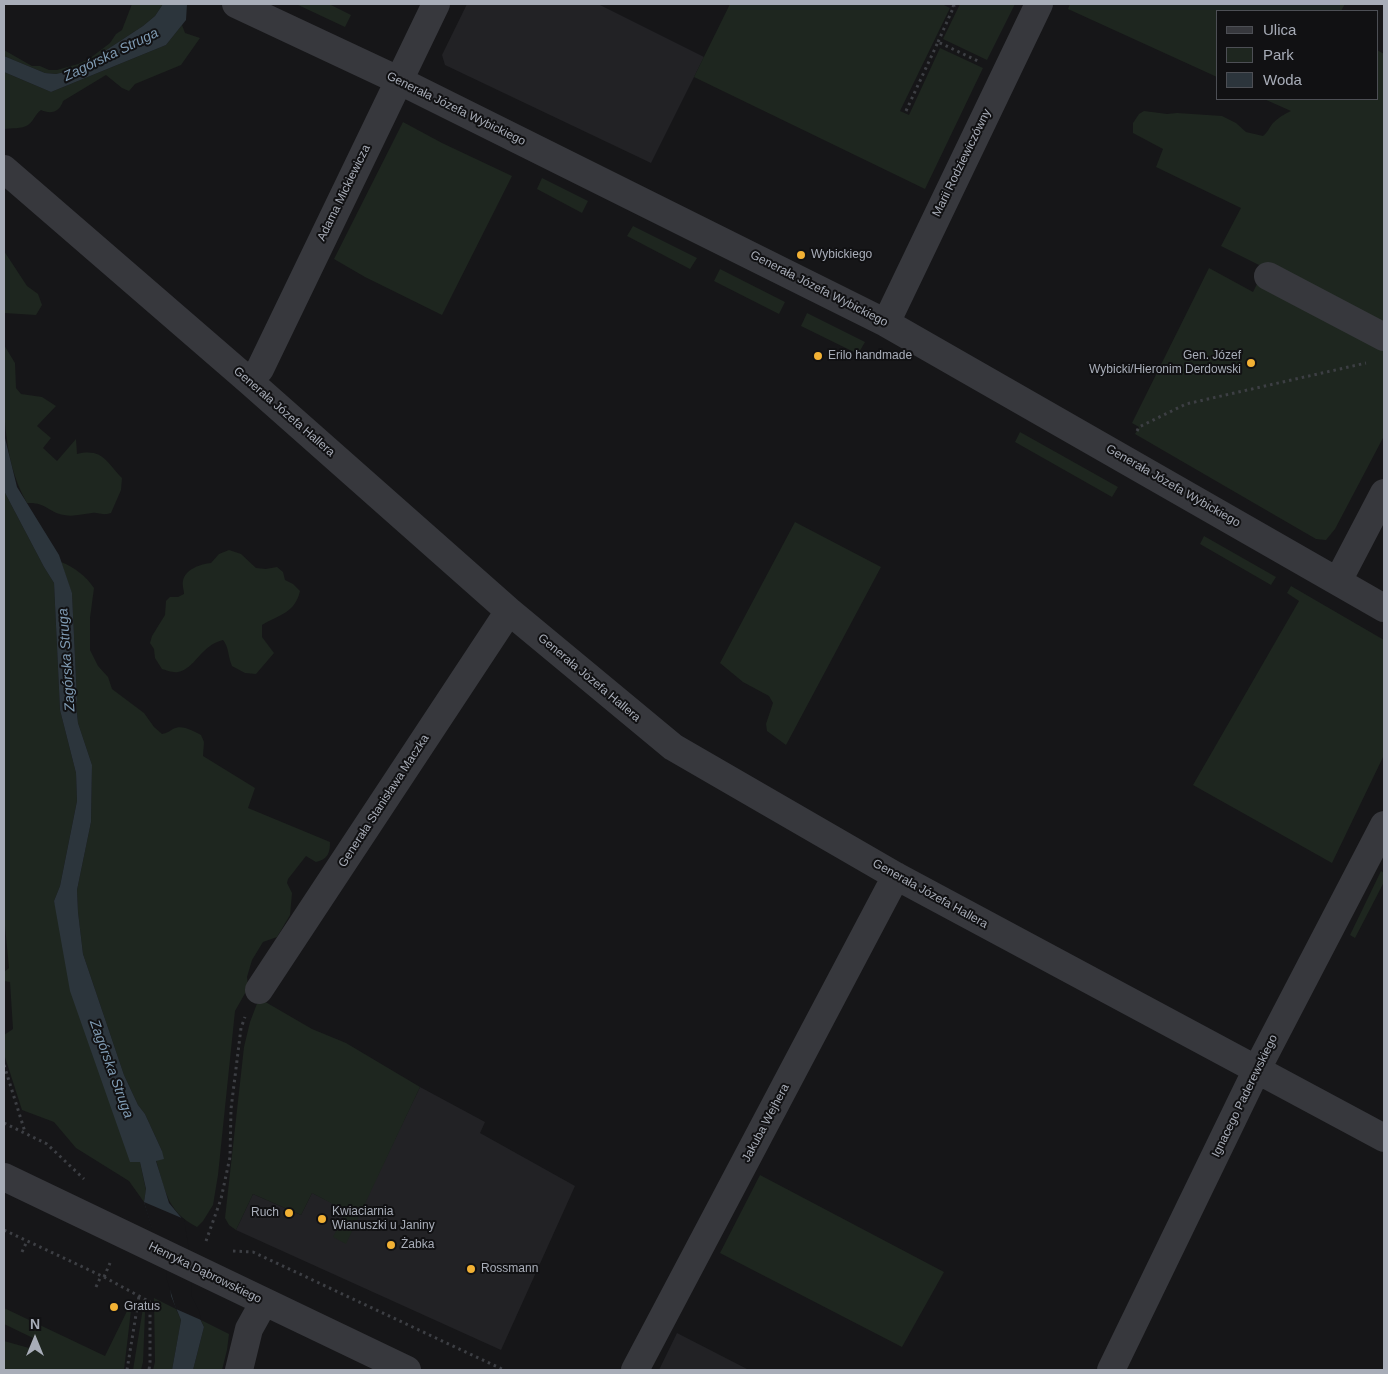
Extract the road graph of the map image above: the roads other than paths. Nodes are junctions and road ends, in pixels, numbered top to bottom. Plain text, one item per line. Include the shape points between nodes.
1 (236, 4) edge
2 (436, 4) edge
3 (1039, 4) edge
4 (398, 80) junction
5 (4, 169) edge
6 (1268, 276) dead end
7 (886, 322) junction
8 (1380, 349) edge
9 (249, 381) junction
10 (1384, 493) edge
11 (1338, 581) junction
12 (1384, 608) edge
13 (509, 611) junction
14 (1384, 825) edge
15 (896, 876) junction
16 (259, 990) road end
17 (1261, 1072) junction
18 (1384, 1138) edge
19 (4, 1177) edge
20 (264, 1302) junction
21 (239, 1370) edge
22 (406, 1370) edge
23 (636, 1370) edge
24 (1111, 1370) edge

1 - 4 street, Generała Józefa Wybickiego
2 - 4 street, Adama Mickiewicza
3 - 7 street, Marii Rodziewiczówny
4 - 7 street, Generała Józefa Wybickiego
4 - 9 street, Adama Mickiewicza via 260,369
5 - 9 street, Generała Józefa Hallera
6 - 8 street
7 - 11 street, Generała Józefa Wybickiego
9 - 13 street, Generała Józefa Hallera
10 - 11 street
11 - 12 street, Generała Józefa Wybickiego
13 - 15 street, Generała Józefa Hallera via 673,747
13 - 16 street, Generała Stanisława Maczka
14 - 17 street, Ignacego Paderewskiego
15 - 17 street, Generała Józefa Hallera
15 - 23 street, Jakuba Wejhera
17 - 18 street, Generała Józefa Hallera
17 - 24 street, Ignacego Paderewskiego
19 - 20 street, Henryka Dąbrowskiego
20 - 21 street via 250,1329
20 - 22 street, Henryka Dąbrowskiego

